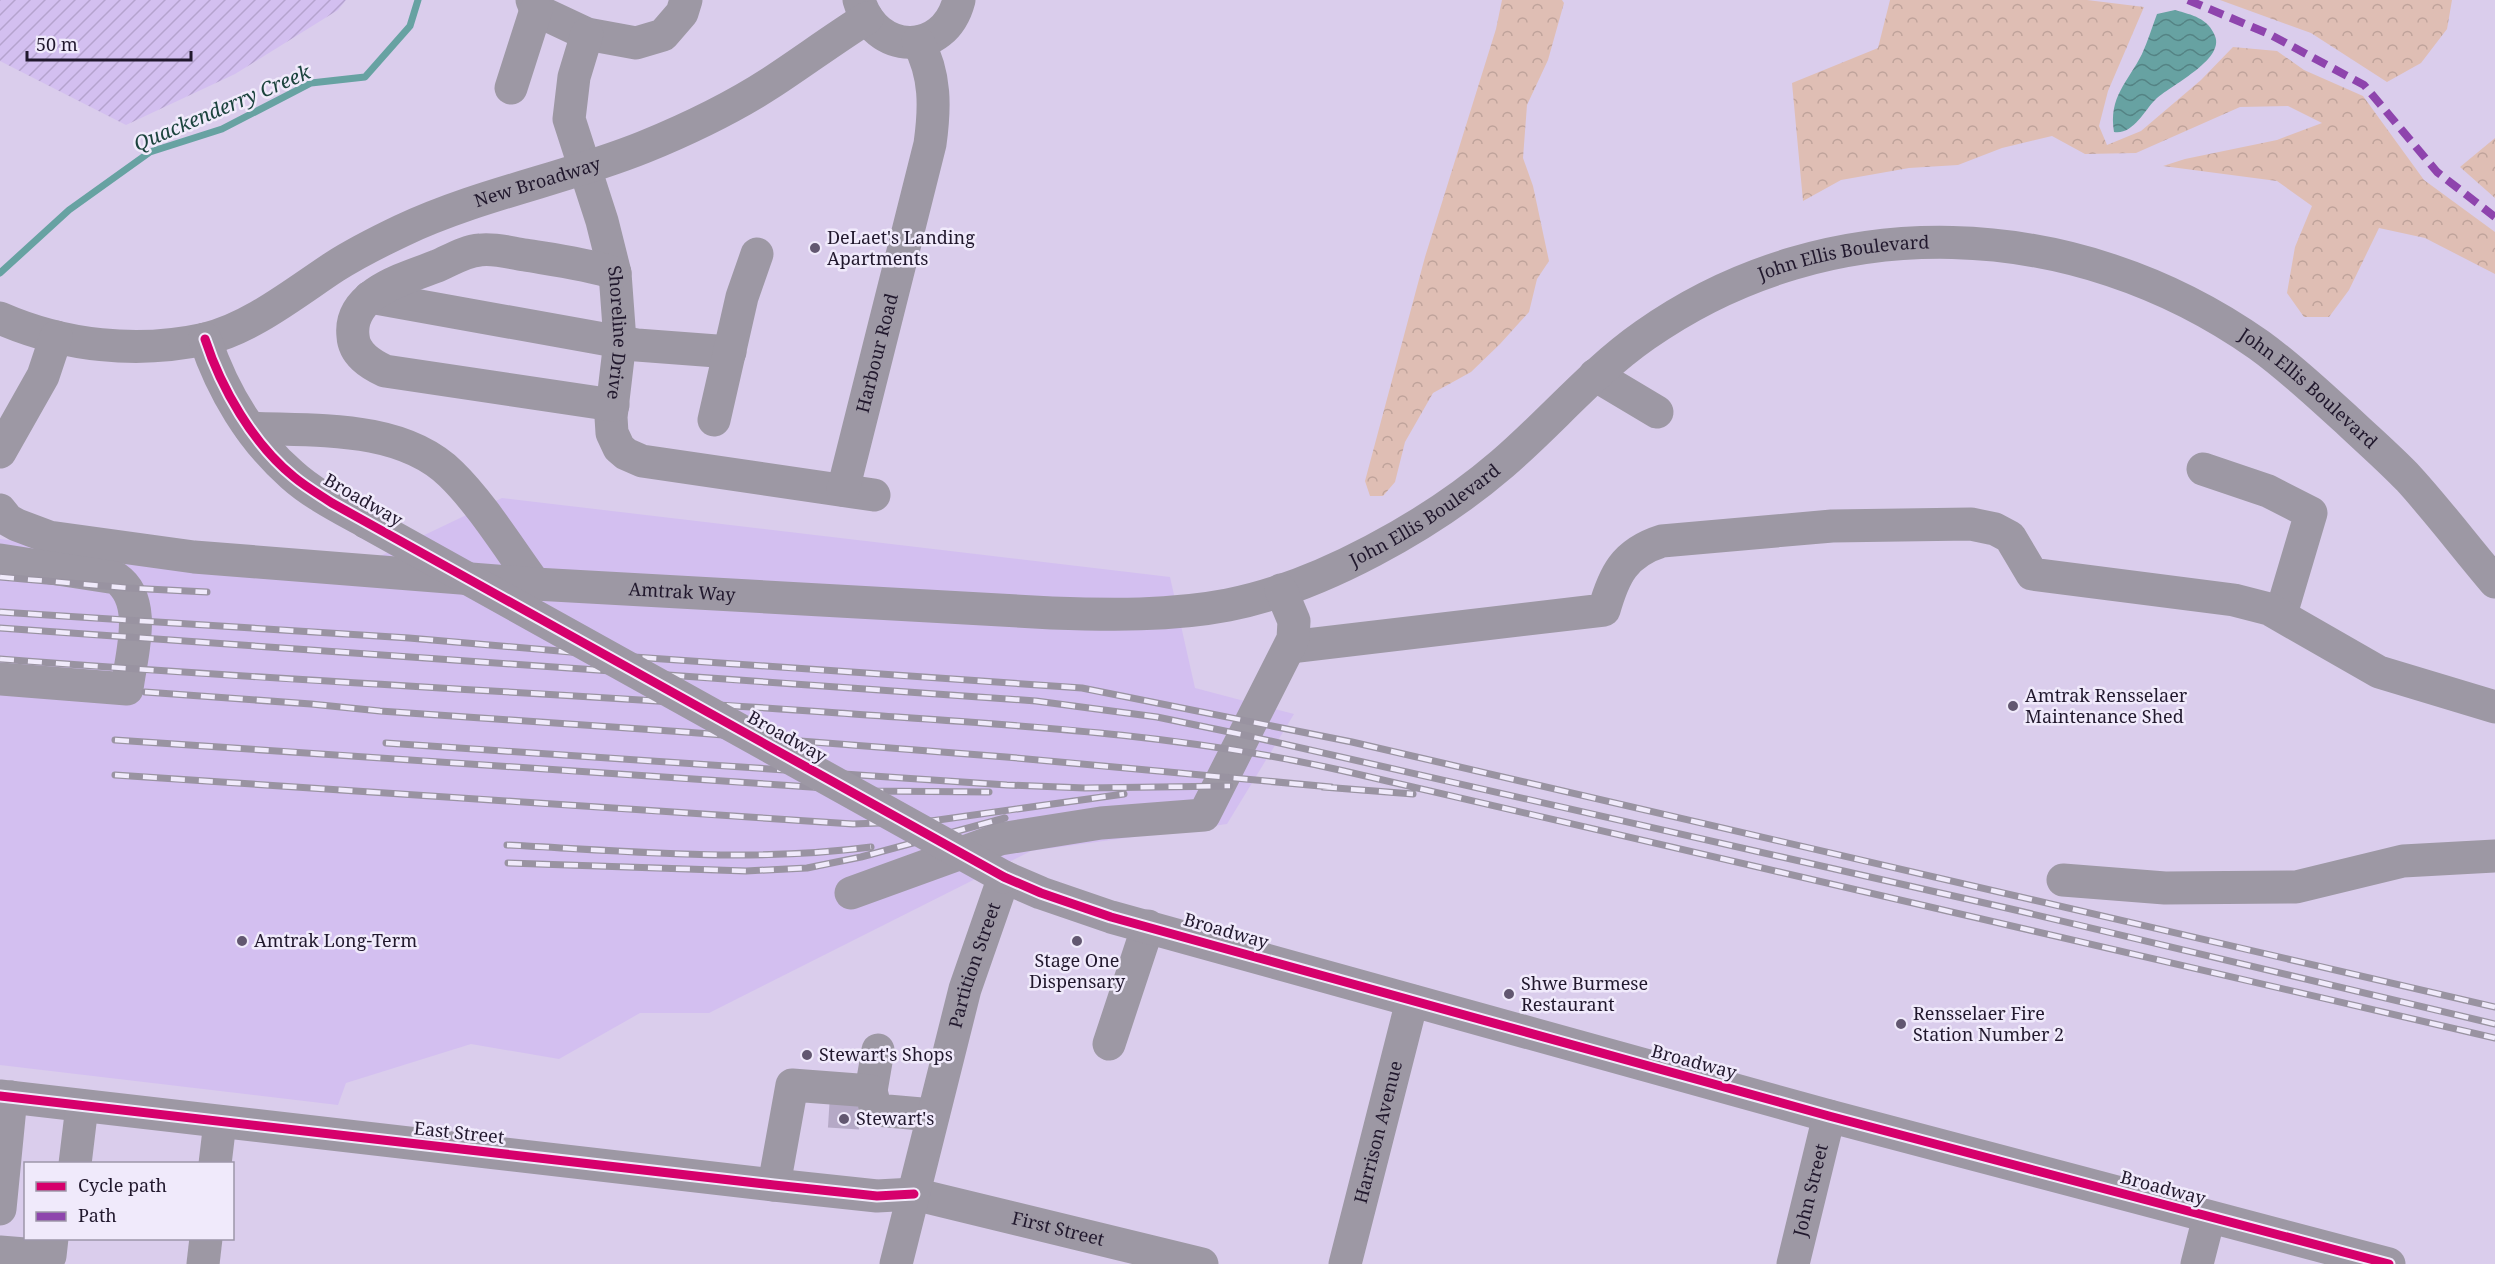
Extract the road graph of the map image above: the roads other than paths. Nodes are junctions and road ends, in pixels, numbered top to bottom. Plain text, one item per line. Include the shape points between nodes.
1 (686, 0) edge
2 (959, 0) edge
3 (534, 5) edge
4 (863, 9) edge
5 (587, 34) junction
6 (918, 42) junction
7 (511, 88) dead end
8 (583, 169) junction
9 (757, 254) dead end
10 (615, 273) junction
11 (370, 297) junction
12 (0, 318) edge
13 (56, 337) junction
14 (205, 339) junction
15 (620, 340) junction
16 (730, 352) junction
17 (1595, 375) junction
18 (613, 405) junction
19 (1657, 412) dead end
20 (714, 420) dead end
21 (250, 428) junction
22 (0, 452) edge
23 (2203, 469) dead end
24 (859, 492) joint
25 (0, 510) edge
26 (0, 560) edge
27 (2495, 582) edge
28 (535, 584) junction
29 (1281, 590) junction
30 (1178, 611) joint
31 (2281, 614) junction
32 (1290, 647) junction
33 (0, 679) edge
34 (2495, 707) edge
35 (2495, 856) edge
36 (1004, 877) junction
37 (2063, 880) dead end
38 (851, 893) dead end
39 (1148, 926) junction
40 (1412, 1001) junction
41 (1109, 1044) dead end
42 (878, 1050) dead end
43 (5, 1096) edge
44 (82, 1106) junction
45 (788, 1106) junction
46 (859, 1106) junction
47 (933, 1115) junction
48 (1829, 1116) junction
49 (220, 1122) junction
50 (75, 1162) edge
51 (215, 1162) edge
52 (774, 1185) junction
53 (914, 1194) junction
54 (0, 1209) edge
55 (2209, 1217) junction
56 (206, 1240) edge
57 (0, 1252) edge
58 (51, 1253) edge
59 (203, 1264) edge
60 (896, 1264) edge
61 (1202, 1264) edge
62 (1345, 1264) edge
63 (1793, 1264) edge
64 (2197, 1264) edge
65 (2388, 1264) edge

1 - 5 street via 682,13 663,34 654,38 636,44
2 - 6 street via 944,29 937,36
3 - 5 street
3 - 7 street
4 - 6 street, New Broadway via 873,27 890,38
4 - 8 street, New Broadway via 771,83 644,147
5 - 8 street, Shoreline Drive via 569,104 571,130
6 - 24 street, Harbour Road via 932,80 930,144
8 - 10 street, Shoreline Drive
8 - 14 street, New Broadway via 422,221 357,253 240,326
9 - 16 street via 742,297
10 - 11 street via 497,250 479,250 397,282
10 - 15 street, Shoreline Drive
11 - 15 street
11 - 18 street via 356,314 352,332 361,356 377,367
12 - 13 street
13 - 14 street via 122,345
13 - 22 street via 43,376
14 - 21 street, Broadway via 219,376
15 - 16 street via 645,346
15 - 18 street, Shoreline Drive
16 - 20 street
17 - 19 street
17 - 27 street, John Ellis Boulevard via 1648,333 1706,296 1760,272 1815,256 1863,246 1923,242 1990,245 2054,256 2147,283 2256,343 2408,478
17 - 29 street, John Ellis Boulevard via 1527,442 1450,505 1358,557
18 - 24 street, Shoreline Drive via 611,425 615,441 633,458
21 - 28 street via 380,437 434,460 466,490
21 - 36 street, Broadway, bridge via 293,476 332,503
23 - 31 street via 2268,491 2311,513
25 - 28 street, Amtrak Way via 8,520 49,537 112,547 203,558
26 - 33 street via 116,578 128,588 135,610 127,689
28 - 30 street, Amtrak Way via 1052,613
29 - 30 street, John Ellis Boulevard via 1227,605
29 - 32 street via 1294,621
31 - 32 street via 2234,600 2032,574 2010,537 1984,526 1832,526 1676,538 1650,544 1613,579 1604,610
31 - 34 street via 2379,672
32 - 38 street via 1204,815 1101,824 1000,839
35 - 37 street via 2403,861 2296,887 2165,888
36 - 39 street, Broadway via 1058,899
36 - 47 street, Partition Street via 965,989
39 - 40 street, Broadway
39 - 41 street
40 - 48 street, Broadway
40 - 62 street, Harrison Avenue
42 - 46 street
43 - 44 street, East Street
43 - 54 street
44 - 49 street, East Street
44 - 50 street
45 - 46 street
45 - 46 street via 792,1085
45 - 52 street
46 - 47 street
47 - 53 street, Partition Street
48 - 55 street, Broadway
48 - 63 street, John Street
49 - 51 street
49 - 52 street, East Street
52 - 53 street, East Street via 877,1196
53 - 60 street, Partition Street
53 - 61 street, First Street
55 - 64 street
55 - 65 street, Broadway
56 - 59 street
57 - 58 street

